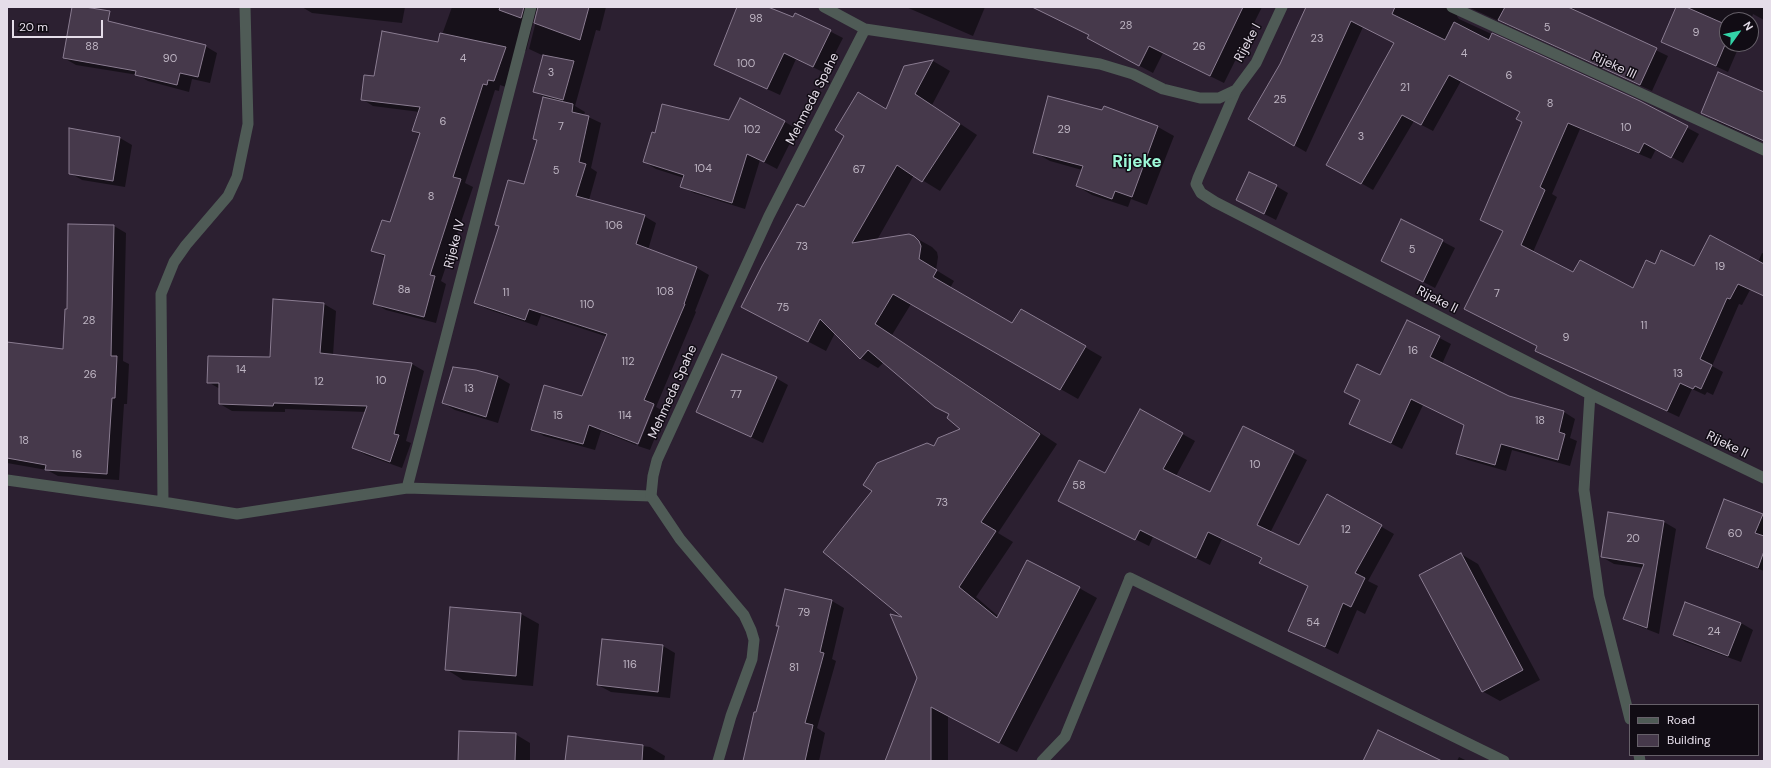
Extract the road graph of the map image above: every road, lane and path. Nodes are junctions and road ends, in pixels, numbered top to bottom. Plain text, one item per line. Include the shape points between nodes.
1 (245, 7) edge
2 (531, 7) edge
3 (824, 7) edge
4 (1282, 7) edge
5 (1452, 7) edge
6 (866, 29) junction
7 (1236, 90) junction
8 (1764, 150) edge
9 (1590, 394) junction
10 (1764, 478) edge
11 (7, 480) edge
12 (407, 488) junction
13 (651, 496) junction
14 (163, 502) junction
15 (1629, 715) edge
16 (718, 761) edge
17 (1042, 761) edge
18 (1504, 761) edge

1 - 14 street via 248,124 237,177 228,196 174,262 161,294
2 - 12 street, Rijeke IV
3 - 6 street
4 - 7 street, Rijeke I via 1256,63
5 - 8 street, Rijeke III
6 - 7 street via 1100,64 1133,74 1163,89 1200,98 1219,98
6 - 13 street, Mehmeda Spahe via 769,216 705,353 657,460 652,476
7 - 9 street, Rijeke II via 1198,178 1196,184 1201,193
9 - 10 street, Rijeke II
9 - 15 street via 1584,490 1599,596
11 - 14 street
12 - 13 street
12 - 14 street via 237,514
13 - 16 street via 680,539 744,615 754,640 752,659
17 - 18 street via 1065,737 1130,578

